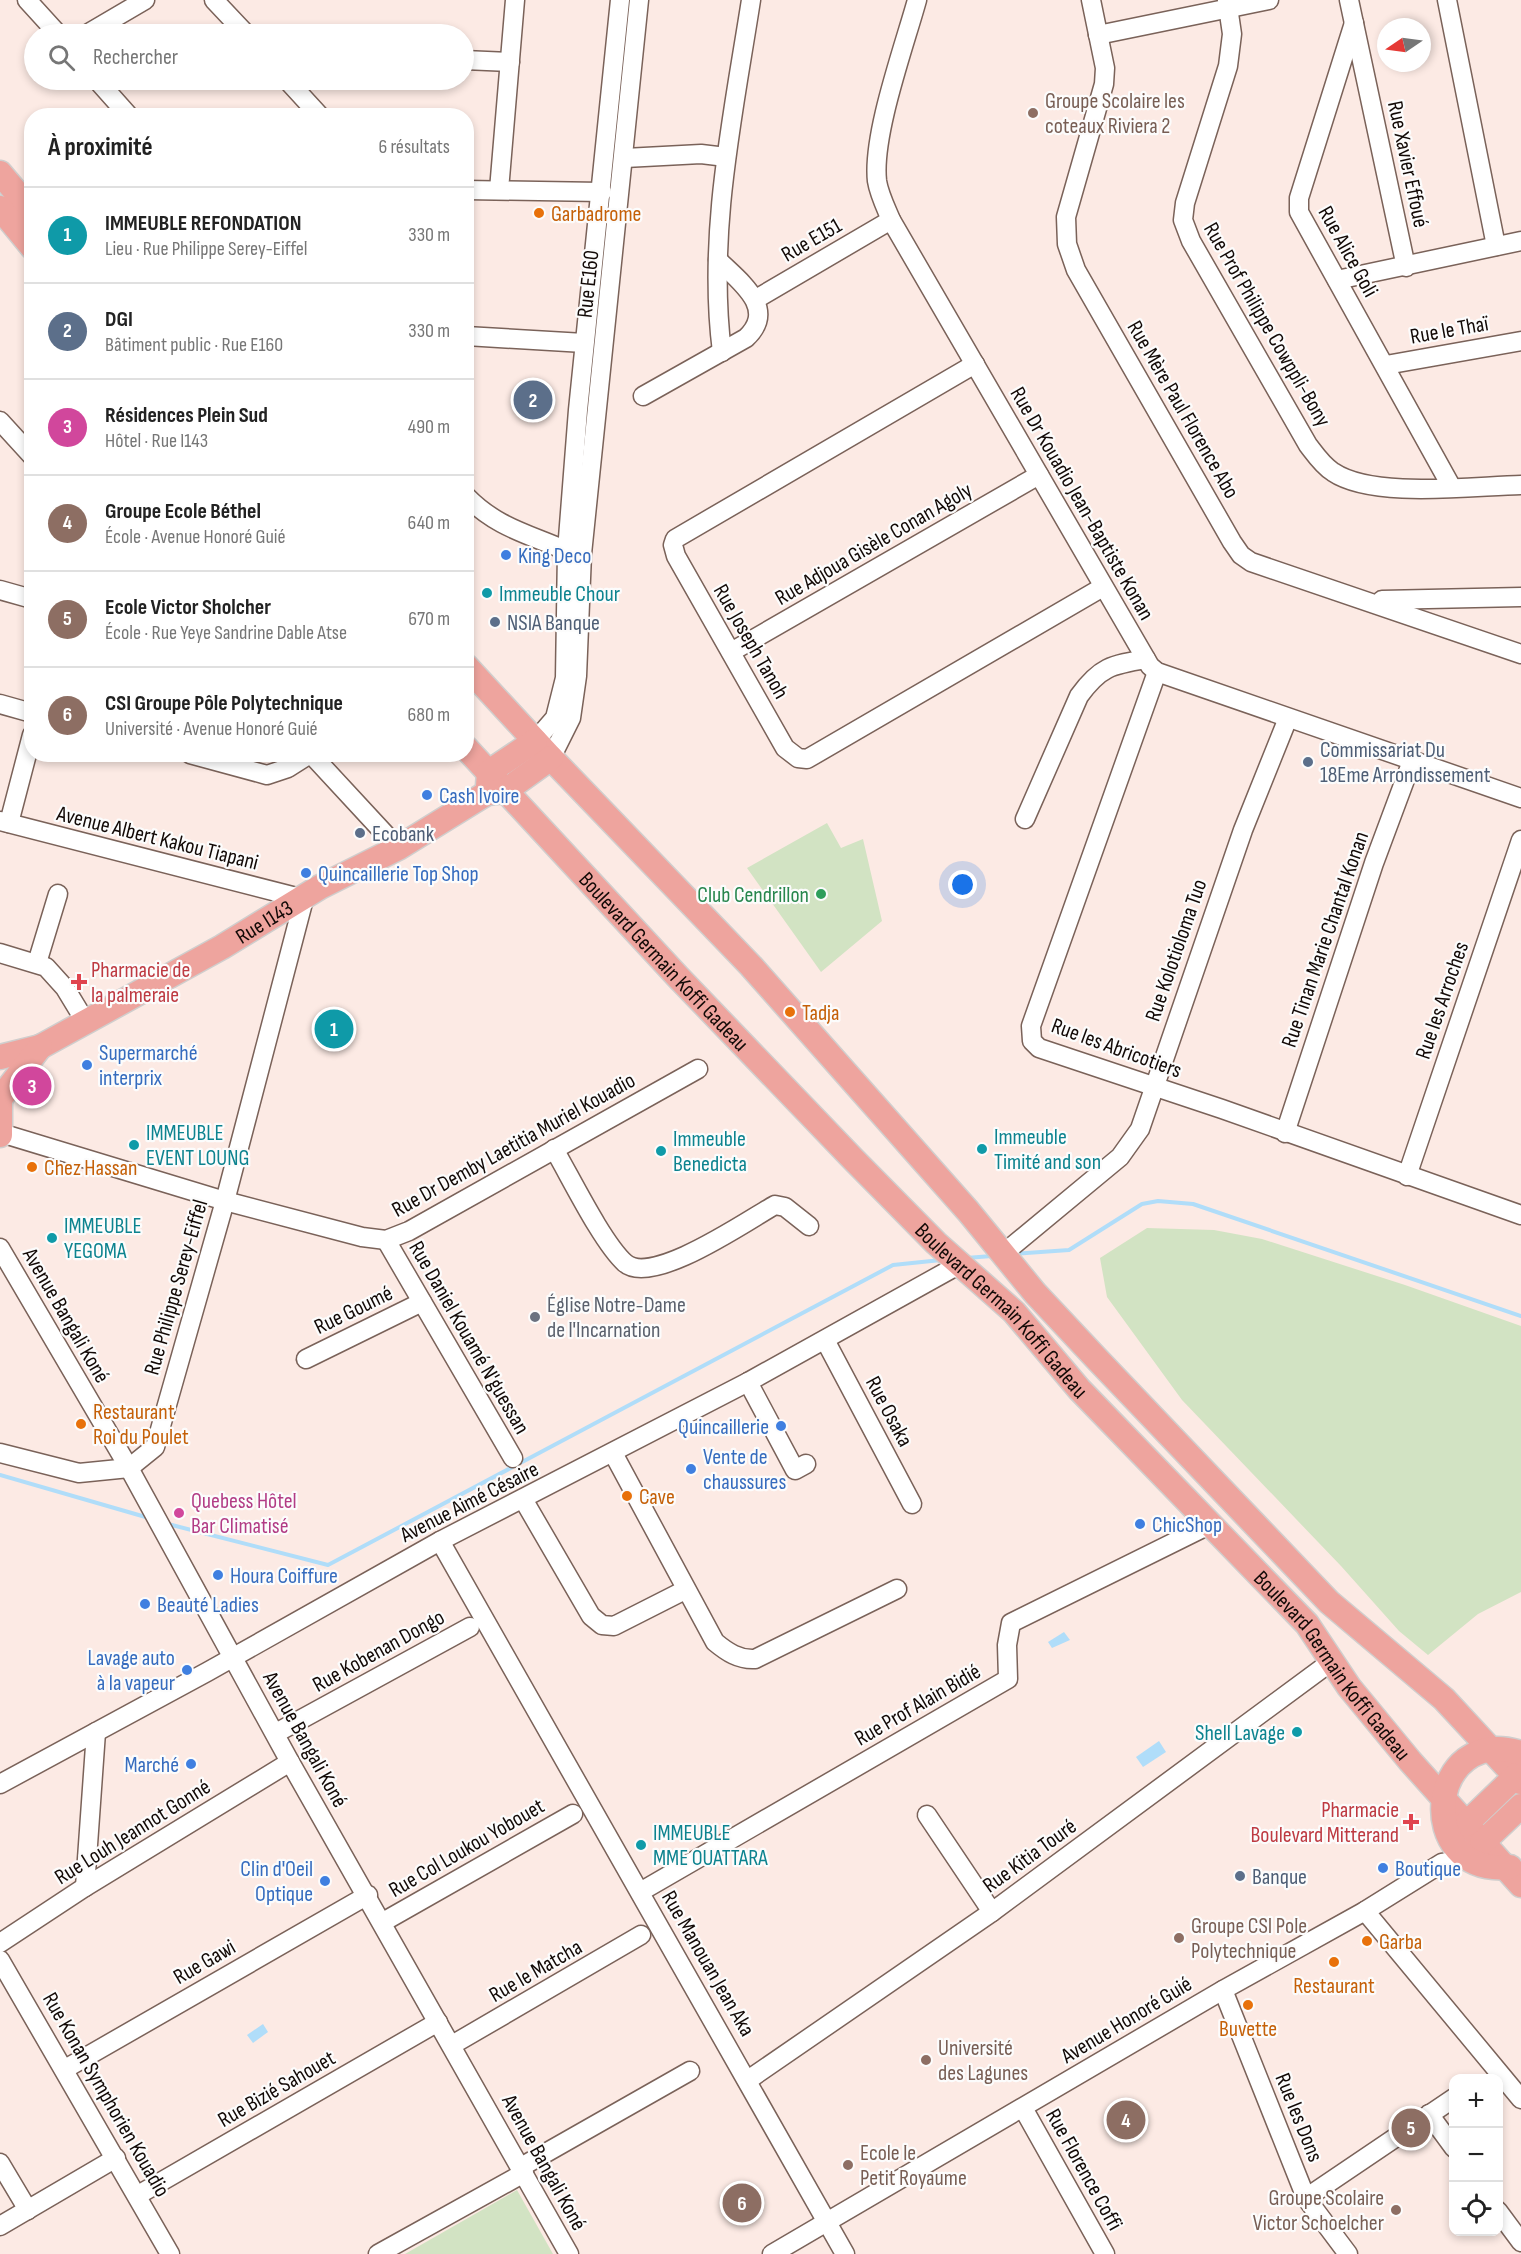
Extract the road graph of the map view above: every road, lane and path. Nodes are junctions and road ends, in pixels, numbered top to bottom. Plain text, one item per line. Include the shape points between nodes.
1 (27, 0) edge
2 (145, 0) edge
3 (214, 0) edge
4 (515, 0) edge
5 (620, 0) edge
6 (639, 0) edge
7 (751, 0) edge
8 (917, 0) edge
9 (1091, 0) edge
10 (1269, 0) edge
11 (1349, 0) edge
12 (1447, 0) edge
13 (1227, 4) edge
14 (1354, 23) junction
15 (49, 24) edge
16 (104, 24) edge
17 (237, 24) edge
18 (1098, 35) junction
19 (474, 60) edge
20 (510, 62) junction
21 (107, 90) edge
22 (300, 90) edge
23 (122, 108) edge
24 (314, 108) edge
25 (726, 157) junction
26 (625, 158) junction
27 (0, 173) edge
28 (474, 190) edge
29 (499, 190) junction
30 (602, 192) junction
31 (24, 202) edge
32 (0, 208) edge
33 (891, 220) junction
34 (24, 237) edge
35 (1521, 241) edge
36 (1497, 246) junction
37 (718, 260) junction
38 (1406, 267) junction
39 (1337, 279) junction
40 (756, 299) junction
41 (474, 336) edge
42 (1521, 341) edge
43 (584, 343) junction
44 (722, 352) junction
45 (975, 364) junction
46 (1386, 365) junction
47 (643, 396) dead end
48 (0, 421) edge
49 (24, 447) edge
50 (1038, 475) junction
51 (1521, 485) edge
52 (1451, 486) junction
53 (474, 503) edge
54 (567, 552) junction
55 (580, 574) junction
56 (1103, 587) junction
57 (0, 590) edge
58 (24, 596) edge
59 (1521, 597) edge
60 (1371, 601) junction
61 (731, 652) junction
62 (1521, 654) edge
63 (1151, 665) junction
64 (474, 674) edge
65 (0, 704) edge
66 (24, 711) edge
67 (1288, 718) junction
68 (549, 746) junction
69 (474, 759) edge
70 (24, 760) edge
71 (1412, 760) junction
72 (219, 762) edge
73 (297, 762) edge
74 (317, 762) edge
75 (494, 785) junction
76 (1521, 798) edge
77 (1025, 819) dead end
78 (4, 822) edge
79 (1521, 840) edge
80 (398, 848) junction
81 (58, 894) dead end
82 (304, 899) junction
83 (0, 954) edge
84 (37, 963) junction
85 (86, 1021) junction
86 (40, 1047) junction
87 (0, 1057) edge
88 (698, 1069) dead end
89 (1156, 1088) junction
90 (0, 1101) edge
91 (1285, 1133) junction
92 (0, 1134) edge
93 (554, 1149) junction
94 (1407, 1176) junction
95 (225, 1201) junction
96 (1521, 1215) edge
97 (809, 1226) dead end
98 (386, 1240) junction
99 (0, 1248) edge
100 (1004, 1253) junction
101 (962, 1263) junction
102 (422, 1302) junction
103 (825, 1340) junction
104 (306, 1359) dead end
105 (748, 1382) junction
106 (0, 1453) edge
107 (613, 1453) junction
108 (513, 1458) dead end
109 (806, 1464) dead end
110 (129, 1468) junction
111 (523, 1499) junction
112 (912, 1504) dead end
113 (1211, 1524) junction
114 (440, 1541) junction
115 (897, 1589) dead end
116 (685, 1590) junction
117 (470, 1627) dead end
118 (233, 1657) junction
119 (1332, 1661) junction
120 (96, 1732) junction
121 (276, 1733) junction
122 (1491, 1749) junction
123 (290, 1762) junction
124 (1520, 1771) edge
125 (0, 1784) edge
126 (1442, 1797) junction
127 (1521, 1806) edge
128 (573, 1814) dead end
129 (927, 1815) dead end
130 (1466, 1841) junction
131 (1513, 1866) edge
132 (1521, 1885) edge
133 (84, 1887) junction
134 (640, 1892) junction
135 (368, 1895) junction
136 (1365, 1911) junction
137 (992, 1912) junction
138 (383, 1922) junction
139 (641, 1935) dead end
140 (0, 1943) edge
141 (0, 1960) edge
142 (1223, 1990) junction
143 (438, 2022) junction
144 (452, 2045) junction
145 (65, 2069) junction
146 (690, 2072) dead end
147 (1490, 2074) edge
148 (748, 2079) junction
149 (1503, 2084) edge
150 (1521, 2099) edge
151 (1449, 2101) edge
152 (1023, 2108) junction
153 (1429, 2114) junction
154 (1449, 2141) edge
155 (116, 2158) junction
156 (0, 2163) edge
157 (522, 2170) junction
158 (138, 2195) junction
159 (1306, 2198) junction
160 (28, 2210) junction
161 (1503, 2218) edge
162 (827, 2223) junction
163 (0, 2226) edge
164 (1521, 2242) edge
165 (170, 2254) edge
166 (378, 2254) edge
167 (569, 2254) edge
168 (772, 2254) edge
169 (845, 2254) edge
170 (1105, 2254) edge
171 (1348, 2254) edge

1 - 15 street
2 - 16 street
3 - 17 street
4 - 20 street
5 - 30 street, Rue E160
6 - 26 street, Rue E160
7 - 25 street
8 - 33 street, Rue Dr Kouadio Jean-Baptiste Konan via 879,137 877,183
9 - 18 street, Rue Mère Paul Florence Abo
10 - 13 street
11 - 14 street, Rue Xavier Effoué
12 - 36 street
13 - 18 street
13 - 52 street, Rue Prof Philippe Cowppli-Bony via 1232,34 1228,66 1185,203 1185,229 1320,461 1334,472 1376,488
14 - 38 street, Rue Xavier Effoué
14 - 39 street, Rue Alice Goli via 1298,206 1303,224
18 - 60 street, Rue Mère Paul Florence Abo via 1104,84 1066,217 1067,244 1076,270 1241,555 1251,562
19 - 20 street
20 - 29 street
21 - 23 street
22 - 24 street
25 - 26 street via 701,154
25 - 37 street
26 - 55 street, Rue E160
27 - 31 main road
28 - 29 street
29 - 30 street
30 - 43 street, Rue E160
32 - 34 main road
33 - 40 street, Rue E151
33 - 45 street, Rue Dr Kouadio Jean-Baptiste Konan
35 - 36 street
36 - 38 street
37 - 40 street
37 - 44 street via 716,291
38 - 39 street
39 - 46 street, Rue Alice Goli
40 - 44 street via 755,329
41 - 43 street
42 - 46 street, Rue le Thaï
43 - 54 street, Rue E160
44 - 47 street
45 - 50 street, Rue Dr Kouadio Jean-Baptiste Konan
45 - 61 street, Rue Joseph Tanoh via 675,539 676,556
46 - 52 street, Rue Alice Goli
48 - 49 street
50 - 56 street, Rue Dr Kouadio Jean-Baptiste Konan
50 - 61 street, Rue Adjoua Gisèle Conan Agoly
51 - 52 street, Rue Prof Philippe Cowppli-Bony
53 - 54 street via 509,529
54 - 55 street
54 - 68 street, Rue E160 via 565,678
55 - 68 street, Rue E160 via 577,676 571,718
56 - 61 street, Rue Joseph Tanoh via 807,759 798,758 785,748
56 - 63 street, Rue Dr Kouadio Jean-Baptiste Konan
57 - 58 street
59 - 60 street
60 - 62 street, Rue Mère Paul Florence Abo
63 - 67 street
63 - 77 street via 1112,665 1099,672 1085,688
63 - 89 street, Rue les Abricotiers via 1030,1034 1039,1047
64 - 68 main road, Boulevard Germain Koffi Gadeau
65 - 66 street
67 - 71 street
67 - 89 street, Rue Kolotioloma Tuo via 1239,841
68 - 75 main road, Rue I143
68 - 100 main road, Boulevard Germain Koffi Gadeau via 751,966
69 - 75 main road, Boulevard Germain Koffi Gadeau
70 - 78 street
71 - 76 street
71 - 91 street, Rue Tinan Marie Chantal Konan
72 - 73 street via 267,775
74 - 80 street
75 - 80 main road, Rue I143
75 - 101 main road, Boulevard Germain Koffi Gadeau via 853,1159 936,1243
78 - 82 street, Avenue Albert Kakou Tiapani
79 - 94 street, Rue les Arroches
80 - 82 main road, Rue I143 via 332,890
81 - 84 street
82 - 85 main road, Rue I143
82 - 95 street, Rue Philippe Serey-Eiffel
83 - 84 street
84 - 85 street via 54,975
85 - 86 main road, Rue I143
86 - 87 main road, Rue I143
86 - 90 main road, Rue I143
88 - 93 street, Rue Dr Demby Laetitia Muriel Kouadio
89 - 91 street, Rue les Abricotiers
89 - 100 street, Rue Kolotioloma Tuo via 1140,1129 1120,1157
90 - 92 main road
91 - 94 street, Rue les Abricotiers
92 - 95 street, Rue Dr Demby Laetitia Muriel Kouadio
93 - 97 street via 609,1242 634,1267 659,1267 680,1259 775,1205 785,1207
93 - 98 street, Rue Dr Demby Laetitia Muriel Kouadio via 409,1231
94 - 96 street, Rue les Abricotiers
95 - 98 street, Rue Dr Demby Laetitia Muriel Kouadio
95 - 110 street, Rue Philippe Serey-Eiffel via 154,1447
98 - 102 street, Rue Daniel Kouamé N'guessan
99 - 110 street, Avenue Bangali Koné
100 - 122 main road, Boulevard Germain Koffi Gadeau via 1035,1293 1329,1602 1444,1699
101 - 103 street, Avenue Aimé Césaire
101 - 113 main road, Boulevard Germain Koffi Gadeau via 1014,1312 1079,1389
102 - 104 street, Rue Goumé
102 - 108 street, Rue Daniel Kouamé N'guessan
103 - 105 street, Avenue Aimé Césaire
103 - 112 street, Rue Osaka
105 - 107 street, Avenue Aimé Césaire
105 - 109 street via 795,1470
106 - 110 street via 79,1473
107 - 111 street, Avenue Aimé Césaire
107 - 116 street
110 - 118 street, Avenue Bangali Koné
111 - 114 street, Avenue Aimé Césaire
111 - 116 street via 591,1616 602,1625 614,1626
113 - 119 main road, Boulevard Germain Koffi Gadeau via 1307,1624
113 - 134 street, Rue Prof Alain Bidié via 1011,1623 1008,1679
114 - 118 street, Avenue Aimé Césaire
114 - 134 street, Rue Manouan Jean Aka
115 - 116 street via 755,1659 745,1660 715,1642
117 - 121 street, Rue Kobenan Dongo
118 - 120 street, Avenue Aimé Césaire
118 - 121 street, Avenue Bangali Koné
119 - 126 main road, Boulevard Germain Koffi Gadeau via 1348,1687
119 - 137 street, Rue Kitia Touré
120 - 125 street, Avenue Aimé Césaire
120 - 133 street
121 - 123 street, Avenue Bangali Koné
122 - 124 main road, Boulevard Germain Koffi Gadeau
122 - 126 main road via 1468,1758 1458,1767
123 - 133 street, Rue Louh Jeannot Gonné
123 - 135 street, Avenue Bangali Koné
124 - 130 main road
126 - 130 main road, Boulevard Germain Koffi Gadeau
127 - 130 main road
128 - 138 street, Rue Col Loukou Yobouet
129 - 137 street
130 - 131 main road, Boulevard Germain Koffi Gadeau
130 - 136 street, Avenue Honoré Guié via 1442,1863
131 - 132 main road, Boulevard Germain Koffi Gadeau
133 - 140 street, Rue Louh Jeannot Gonné
134 - 148 street, Rue Manouan Jean Aka
135 - 138 street, Avenue Bangali Koné
135 - 145 street, Rue Gawi
136 - 142 street, Avenue Honoré Guié
136 - 147 street
137 - 148 street, Rue Kitia Touré
138 - 143 street, Avenue Bangali Koné
139 - 144 street, Rue le Matcha
141 - 145 street, Rue Konan Symphorien Kouadio
142 - 152 street, Avenue Honoré Guié
142 - 159 street, Rue les Dons
143 - 144 street, Avenue Bangali Koné
143 - 158 street, Rue Bizié Sahouet
144 - 157 street, Avenue Bangali Koné
145 - 155 street, Rue Konan Symphorien Kouadio
146 - 157 street
148 - 162 street, Rue Manouan Jean Aka
149 - 150 street
151 - 153 street
152 - 162 street, Avenue Honoré Guié
152 - 170 street, Rue Florence Coffi
153 - 154 street
153 - 159 street
155 - 158 street, Rue Konan Symphorien Kouadio
155 - 160 street
156 - 160 street
157 - 166 street
157 - 167 street, Avenue Bangali Koné
158 - 165 street, Rue Konan Symphorien Kouadio
159 - 171 street, Rue les Dons
160 - 163 street
161 - 164 street
162 - 168 street, Avenue Honoré Guié
162 - 169 street, Rue Manouan Jean Aka

